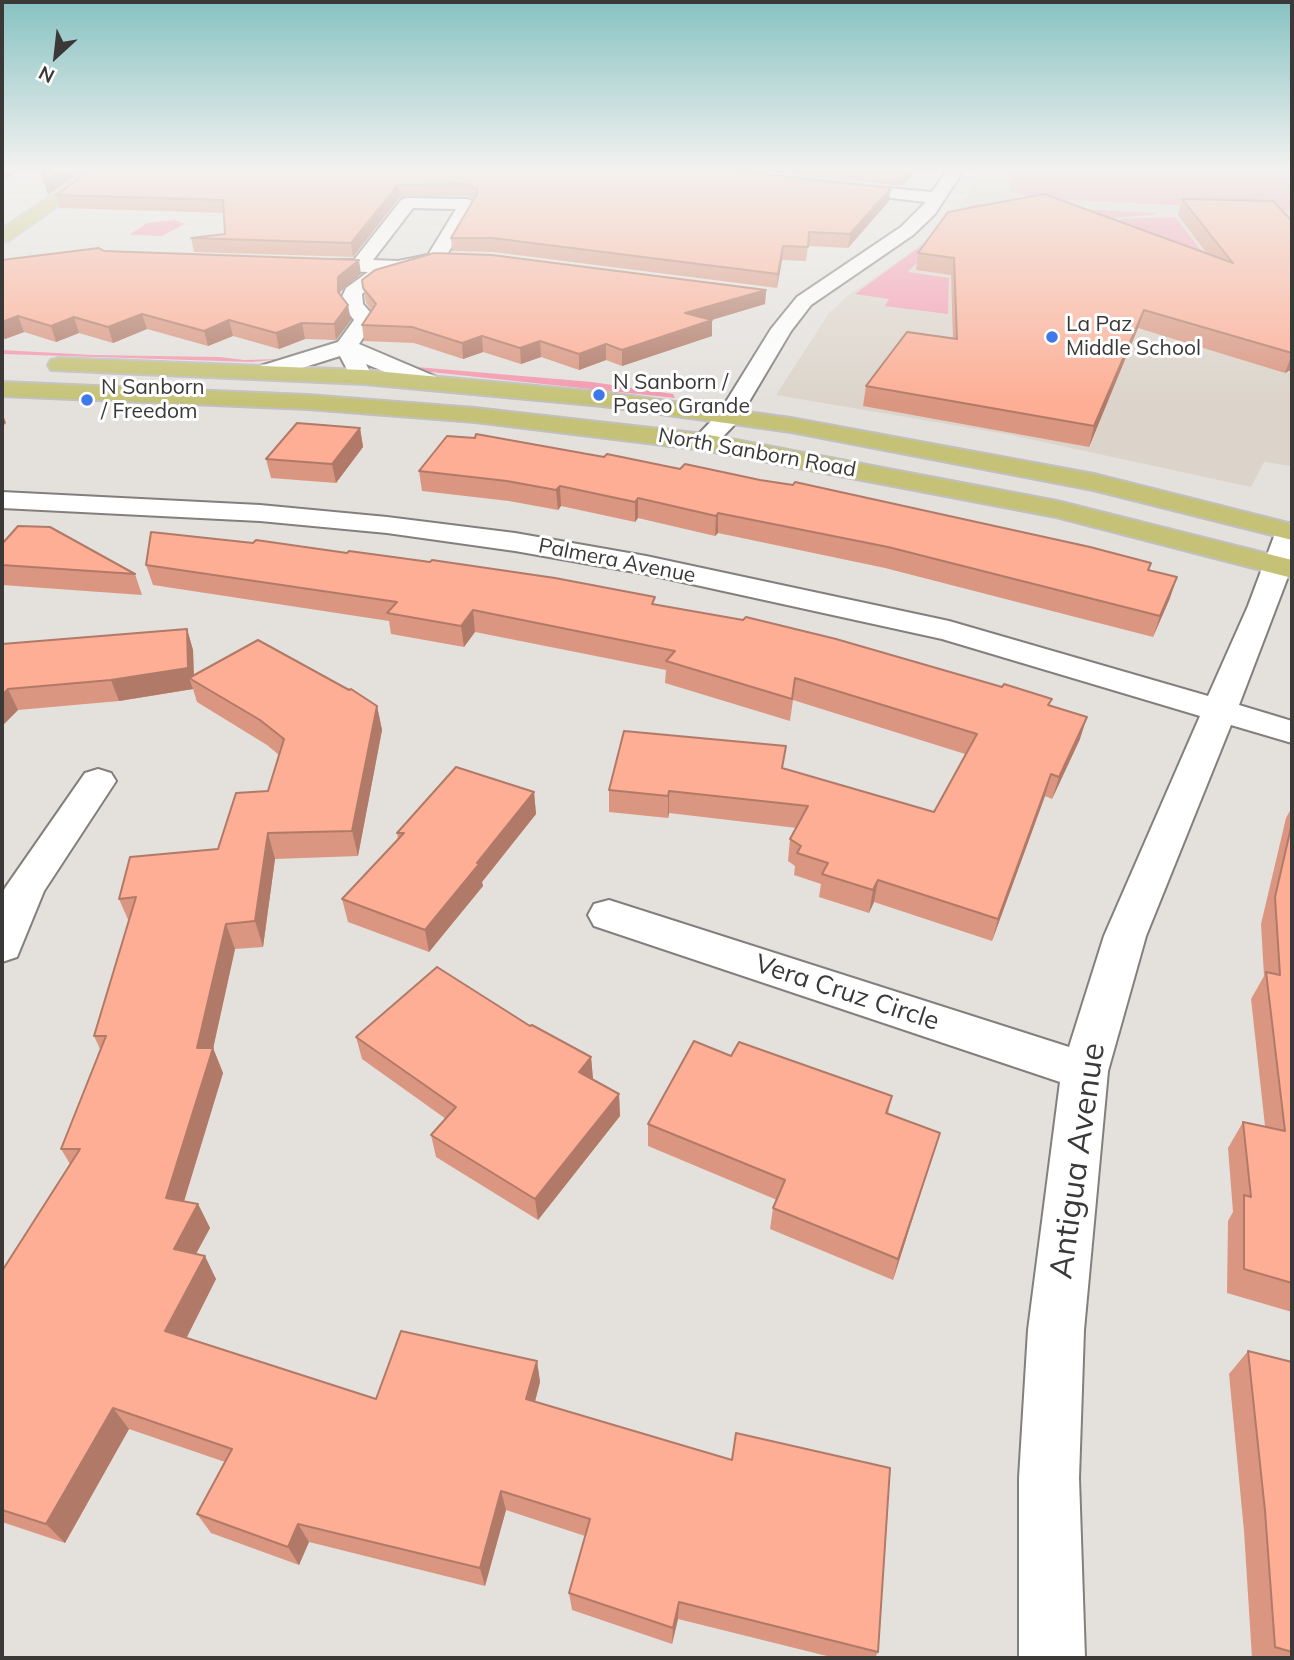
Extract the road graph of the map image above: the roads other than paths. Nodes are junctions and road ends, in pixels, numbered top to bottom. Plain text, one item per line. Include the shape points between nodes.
1 (372, 248) edge
2 (449, 248) edge
3 (884, 248) edge
4 (289, 263) edge
5 (359, 265) junction
6 (398, 267) junction
7 (782, 298) dead end
8 (804, 301) junction
9 (346, 347) junction
10 (42, 365) dead end
11 (265, 372) junction
12 (364, 377) junction
13 (430, 383) junction
14 (2, 390) edge
15 (728, 417) junction
16 (704, 442) junction
17 (2, 500) edge
18 (1288, 549) edge
19 (1218, 710) junction
20 (1292, 732) edge
21 (98, 781) dead end
22 (609, 915) dead end
23 (2, 946) edge
24 (1085, 1071) junction
25 (1052, 1658) edge

1 - 5 street
2 - 6 street via 445,259
3 - 8 street
4 - 5 street
5 - 6 street
6 - 9 street via 369,278 353,292 354,306 365,319
7 - 8 street
8 - 15 street
9 - 11 street
9 - 12 street
9 - 13 street
10 - 11 main road, North Sanborn Road
11 - 12 main road, North Sanborn Road
12 - 13 main road, North Sanborn Road
13 - 15 main road, North Sanborn Road via 602,399
14 - 16 main road, North Sanborn Road via 308,402 475,415
15 - 16 street
15 - 18 main road, North Sanborn Road via 875,439 1094,482
16 - 18 main road, North Sanborn Road
17 - 19 street, Palmera Avenue via 260,513 514,542 646,565 949,631
18 - 19 street, Antigua Avenue
19 - 20 street, Palmera Avenue
19 - 24 street, Antigua Avenue via 1125,936
21 - 23 street via 25,888
22 - 24 street, Vera Cruz Circle
24 - 25 street, Antigua Avenue via 1056,1330 1049,1478

